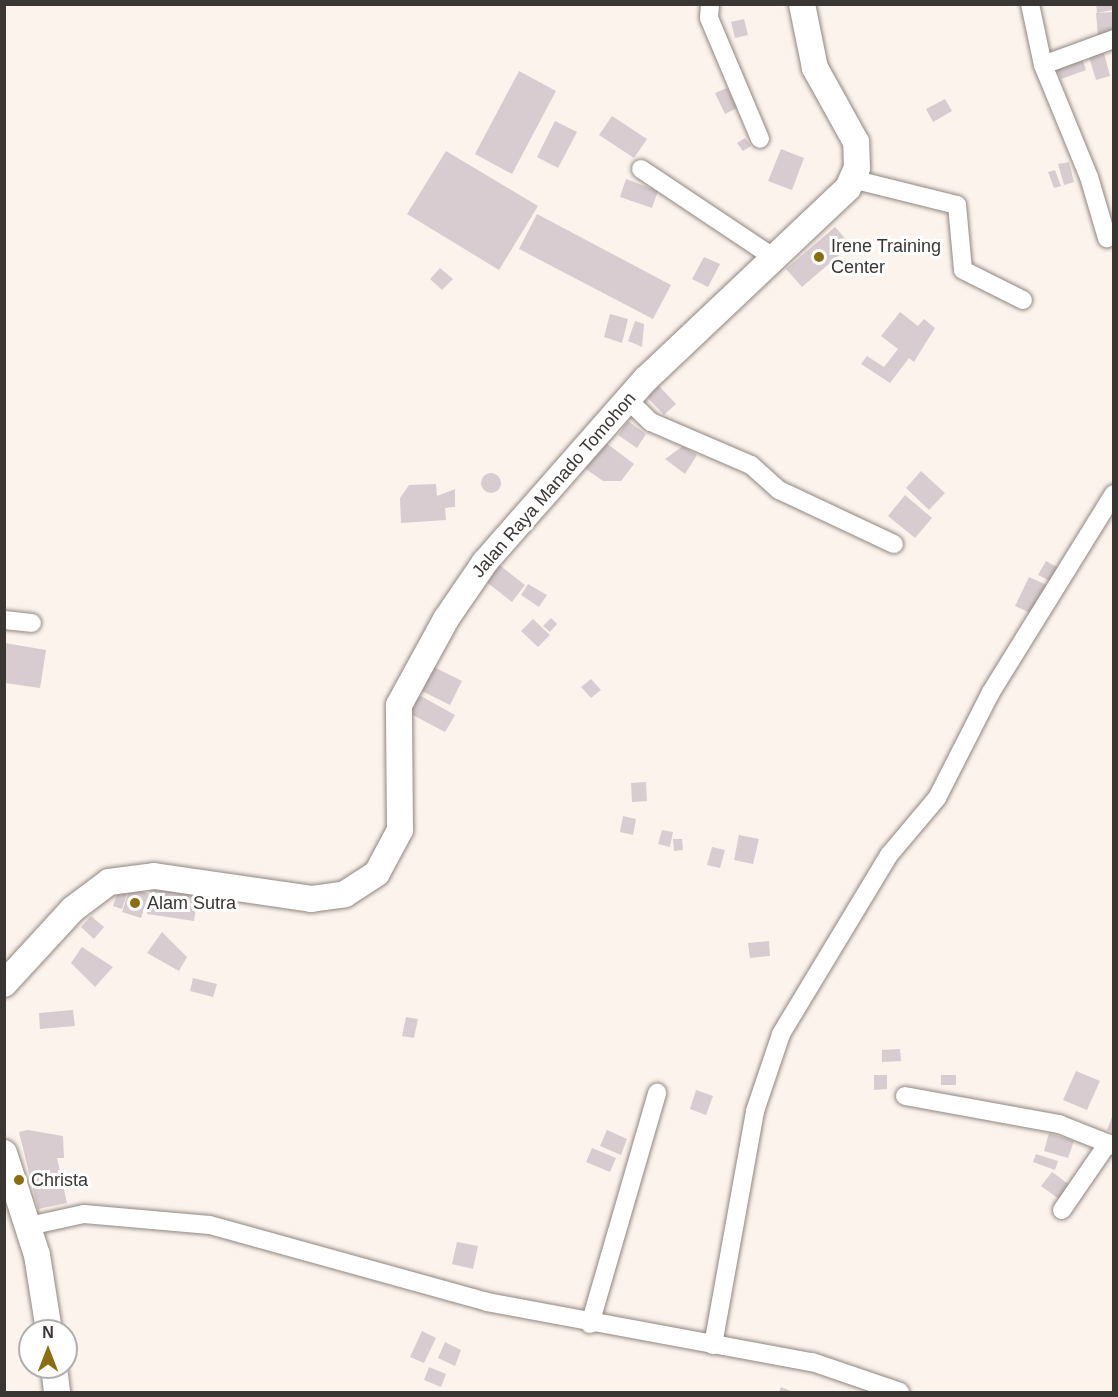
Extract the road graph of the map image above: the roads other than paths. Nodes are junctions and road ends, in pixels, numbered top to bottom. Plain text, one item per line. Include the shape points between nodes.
1 (710, 4) edge
2 (802, 4) edge
3 (1030, 4) edge
4 (1113, 39) edge
5 (1042, 65) junction
6 (760, 140) dead end
7 (640, 169) dead end
8 (852, 179) junction
9 (1107, 238) dead end
10 (773, 257) junction
11 (1023, 300) dead end
12 (628, 400) junction
13 (1113, 495) edge
14 (894, 544) dead end
15 (4, 620) edge
16 (32, 623) dead end
17 (4, 984) edge
18 (657, 1093) dead end
19 (905, 1096) dead end
20 (1111, 1144) edge
21 (4, 1153) edge
22 (1062, 1210) dead end
23 (19, 1211) edge
24 (46, 1319) edge
25 (590, 1324) junction
26 (713, 1345) junction
27 (900, 1392) edge

1 - 6 street via 709,18
2 - 8 highway via 815,68 856,142
3 - 5 street
4 - 5 street
5 - 9 street via 1089,177
7 - 10 street
8 - 10 highway, Jalan Raya Manado Tomohon via 840,198
8 - 11 street via 957,205 963,270
10 - 12 highway, Jalan Raya Manado Tomohon
12 - 14 street via 651,422 751,465 779,490
12 - 17 highway, Jalan Raya Manado Tomohon via 485,562 404,691 396,733 400,830 377,873 345,894 311,898 154,876 109,882 73,909
13 - 26 street via 991,693 937,798 889,855 781,1034 755,1111
15 - 16 street
18 - 25 street
19 - 20 street via 1059,1124
20 - 22 street
21 - 23 highway
23 - 24 highway
23 - 25 street via 210,1225 487,1302
25 - 26 street
26 - 27 street via 823,1365

